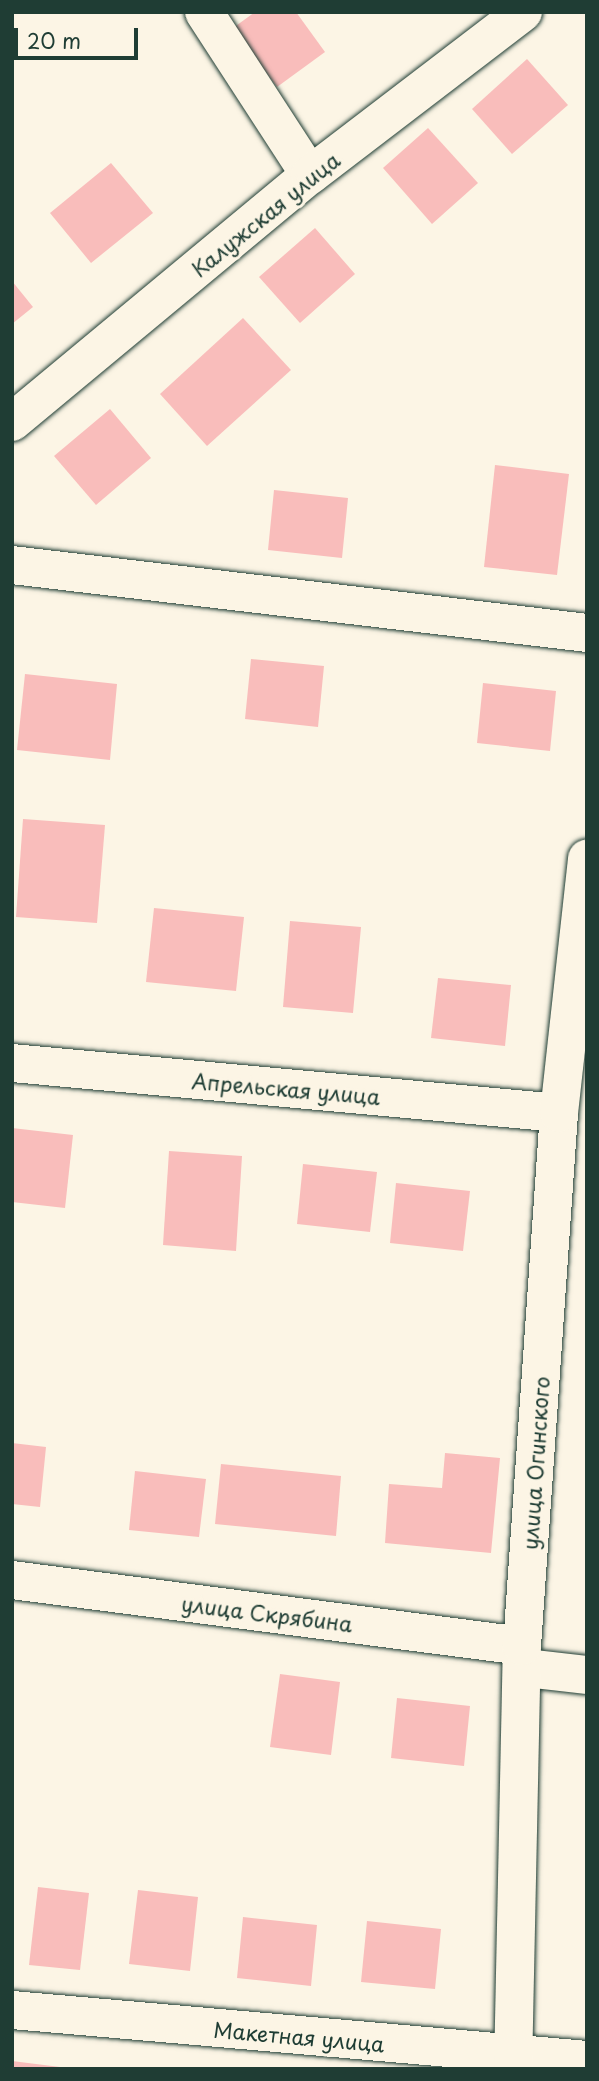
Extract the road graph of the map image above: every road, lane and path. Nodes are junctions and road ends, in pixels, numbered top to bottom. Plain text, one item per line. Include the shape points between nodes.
1 (204, 12) edge
2 (523, 12) edge
3 (310, 176) junction
4 (12, 422) edge
5 (12, 565) edge
6 (587, 633) edge
7 (587, 859) edge
8 (12, 1063) edge
9 (559, 1113) junction
10 (12, 1580) edge
11 (524, 1657) junction
12 (587, 1675) edge
13 (12, 2010) edge
14 (587, 2060) edge
15 (512, 2062) edge

1 - 3 street
2 - 3 street, Калужская улица
3 - 4 street, Калужская улица
5 - 6 street
7 - 9 street, улица Огинского
8 - 9 street, Апрельская улица
9 - 11 street, улица Огинского
10 - 11 street, улица Скрябина
11 - 12 street, улица Скрябина
11 - 15 street, улица Огинского
13 - 15 street, Макетная улица
14 - 15 street, Макетная улица

